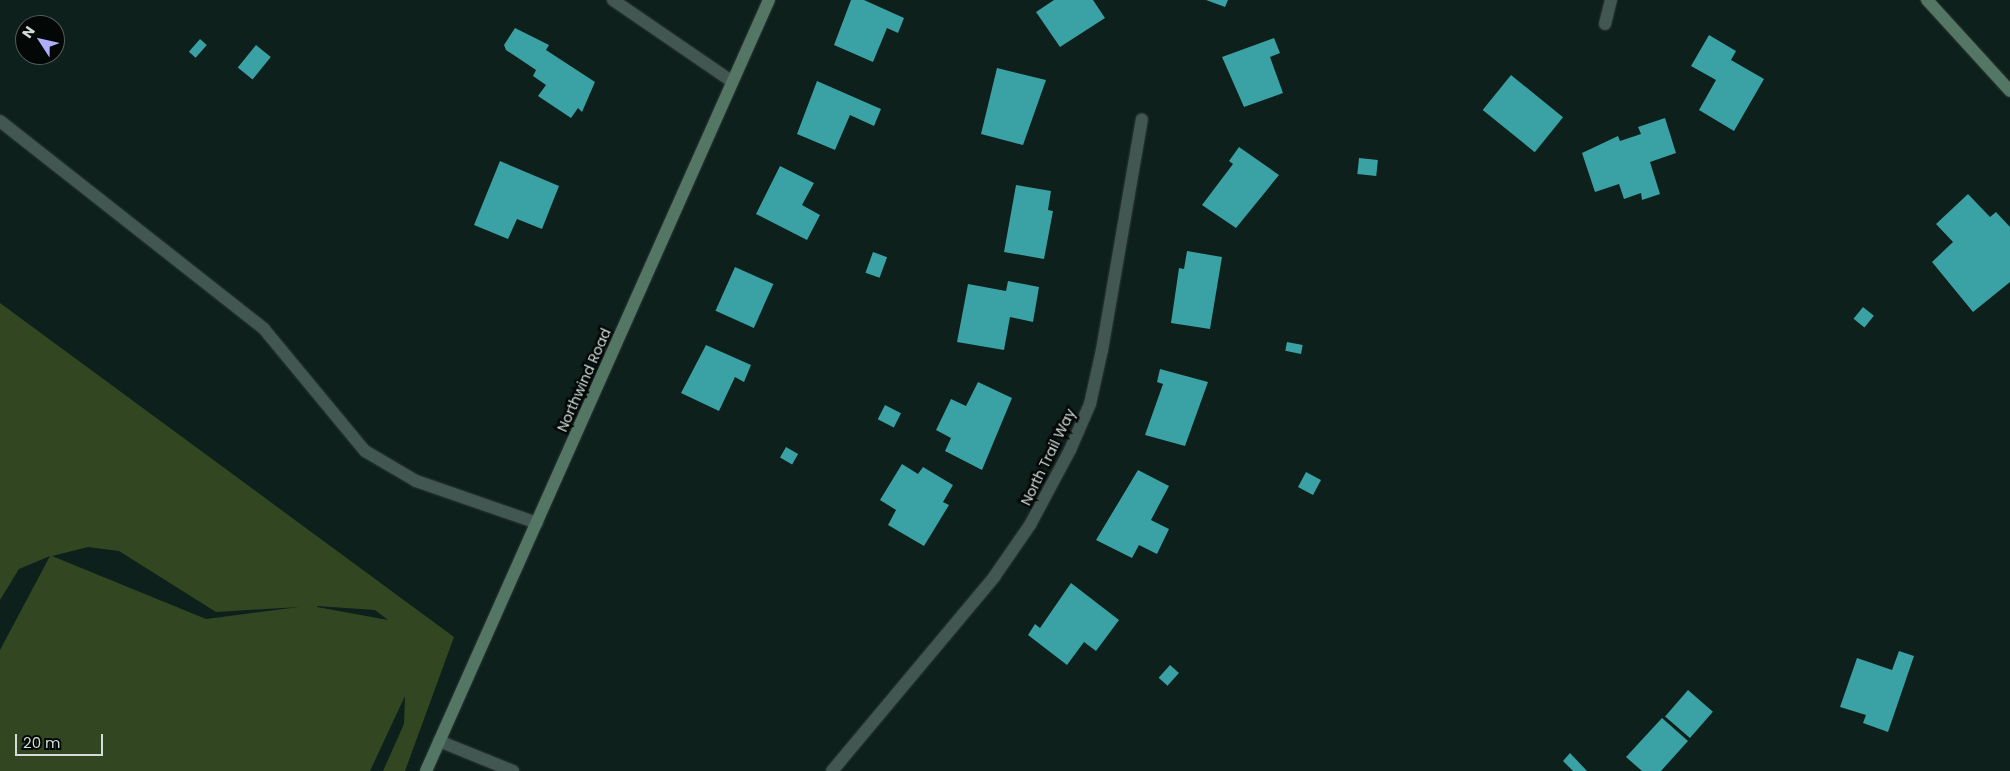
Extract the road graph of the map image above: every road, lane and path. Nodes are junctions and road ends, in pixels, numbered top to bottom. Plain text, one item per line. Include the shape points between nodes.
1 (613, 0) edge
2 (769, 0) edge
3 (1611, 0) edge
4 (1927, 0) edge
5 (1605, 24) dead end
6 (730, 80) junction
7 (2010, 91) edge
8 (1142, 119) dead end
9 (0, 121) edge
10 (537, 523) junction
11 (439, 741) junction
12 (426, 771) edge
13 (513, 771) edge
14 (832, 771) edge

1 - 6 street
2 - 6 street, Northwind Road
3 - 5 street
4 - 7 street
6 - 10 street, Northwind Road
8 - 14 street, North Trail Way via 1102,350 1090,404 1070,450 1043,503 994,577
9 - 10 street via 264,329 365,451 416,481
10 - 11 street, Northwind Road
11 - 12 street, Northwind Road
11 - 13 street

